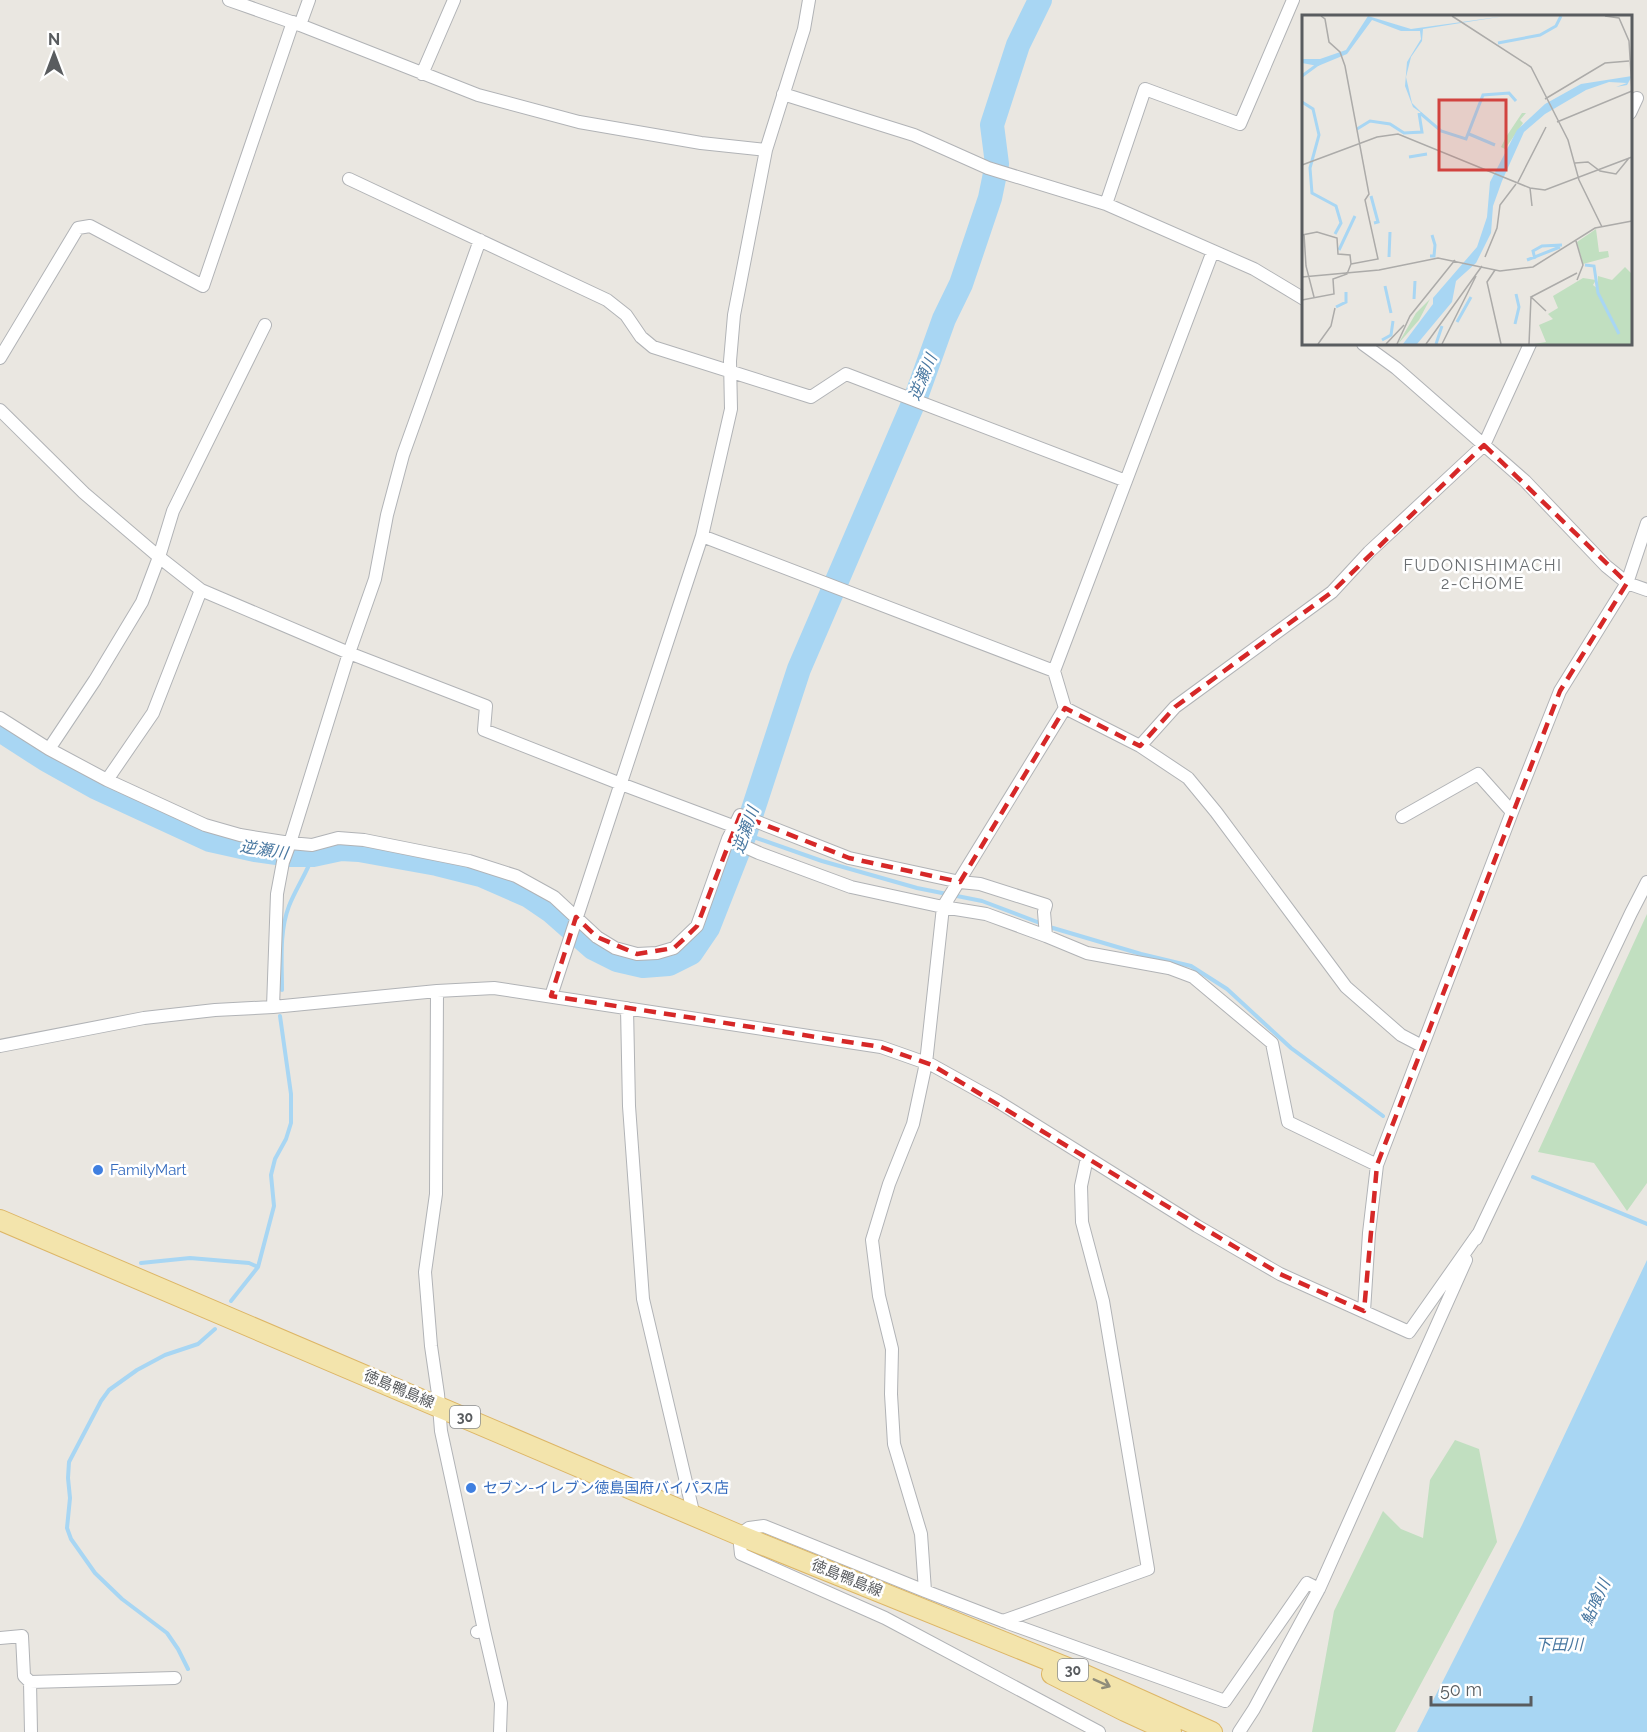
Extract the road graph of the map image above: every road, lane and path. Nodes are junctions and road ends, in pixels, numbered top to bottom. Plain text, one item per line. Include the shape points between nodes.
1 (230, 0) edge
2 (309, 0) edge
3 (454, 0) edge
4 (809, 0) edge
5 (1293, 0) edge
6 (297, 23) junction
7 (423, 74) junction
8 (783, 94) junction
9 (1637, 98) dead end
10 (1632, 109) edge
11 (766, 150) junction
12 (349, 179) dead end
13 (1106, 204) junction
14 (480, 240) junction
15 (1213, 250) junction
16 (1302, 298) edge
17 (265, 325) dead end
18 (1365, 345) edge
19 (1530, 345) edge
20 (0, 358) edge
21 (730, 373) junction
22 (0, 410) edge
23 (1484, 445) junction
24 (1126, 481) junction
25 (1647, 523) edge
26 (702, 536) junction
27 (159, 557) junction
28 (1627, 583) junction
29 (201, 590) junction
30 (1647, 590) edge
31 (349, 653) junction
32 (1054, 671) junction
33 (1065, 708) junction
34 (0, 718) edge
35 (1140, 746) junction
36 (49, 749) junction
37 (107, 780) junction
38 (621, 784) junction
39 (1512, 812) junction
40 (1402, 818) dead end
41 (733, 826) junction
42 (730, 840) junction
43 (289, 845) junction
44 (1647, 882) edge
45 (957, 885) junction
46 (945, 905) junction
47 (575, 920) junction
48 (1046, 933) junction
49 (437, 991) junction
50 (551, 996) junction
51 (273, 1007) junction
52 (627, 1008) junction
53 (0, 1046) edge
54 (1422, 1046) junction
55 (926, 1063) junction
56 (1087, 1158) junction
57 (1377, 1165) junction
58 (0, 1220) edge
59 (1478, 1234) junction
60 (1364, 1311) junction
61 (439, 1406) junction
62 (694, 1516) junction
63 (739, 1535) junction
64 (1319, 1589) junction
65 (925, 1592) junction
66 (932, 1612) junction
67 (1003, 1621) junction
68 (0, 1638) edge
69 (175, 1678) dead end
70 (30, 1682) junction
71 (31, 1732) edge
72 (501, 1732) edge
73 (1099, 1732) edge
74 (1171, 1732) edge
75 (1212, 1732) edge
76 (1239, 1732) edge

1 - 6 street
2 - 6 street
3 - 7 street
4 - 8 street
5 - 13 street via 1240,124 1145,89
6 - 7 street
6 - 20 street via 203,286 90,226 78,228
7 - 11 street via 478,95 579,122
8 - 11 street
8 - 13 street via 914,135 988,168
9 - 10 street
11 - 21 street via 734,315
12 - 14 street
13 - 15 street
14 - 21 street via 607,300 626,315 653,347
14 - 31 street via 403,455 375,579
15 - 16 street via 1254,268
15 - 24 street
17 - 27 street via 173,511
18 - 23 street
19 - 23 street
21 - 24 street via 811,397 846,374
21 - 26 street via 731,409
22 - 27 street via 84,493
23 - 28 street
23 - 35 street via 1369,552 1332,592 1175,707
24 - 32 street
25 - 28 street
26 - 32 street
26 - 38 street
27 - 29 street
27 - 36 street via 142,602
28 - 30 street
28 - 39 street via 1560,691
29 - 31 street
29 - 37 street via 153,713
31 - 38 street via 486,706 484,730
31 - 43 street
32 - 33 street
33 - 35 street
33 - 45 street
34 - 36 street
35 - 54 street via 1188,778 1346,987 1401,1035
36 - 37 street
37 - 43 street via 205,825
38 - 41 street
38 - 47 street
39 - 40 street via 1478,774
39 - 54 street
41 - 42 street
41 - 45 street via 740,815 849,858
42 - 46 street via 851,887
42 - 47 street via 696,926 674,948 637,954 615,948
43 - 47 street via 312,845 338,838 364,840 469,861 516,876 554,897
43 - 51 street via 277,894
44 - 59 street
45 - 46 street
45 - 48 street via 980,884 1046,905
46 - 48 street
46 - 55 street
47 - 50 street
48 - 57 street via 1087,953 1168,968 1193,977 1272,1043 1288,1122
49 - 50 street via 494,988
49 - 51 street
49 - 61 street via 436,1194 426,1272
50 - 52 street
51 - 53 street via 144,1018
52 - 55 street via 881,1047
52 - 62 street via 629,1106 643,1299
54 - 57 street
55 - 56 street via 997,1101
55 - 65 street via 913,1124 872,1240 879,1296 892,1349 894,1444 921,1534
56 - 60 street via 1280,1274
56 - 67 street via 1081,1186 1082,1222 1103,1301 1148,1569
57 - 60 street
58 - 61 main road, 徳島鴨島線 / 30
59 - 60 street via 1409,1332
59 - 64 street
61 - 62 main road, 徳島鴨島線 / 30
61 - 72 street via 481,1631 501,1703
62 - 63 main road, 徳島鴨島線 / 30
63 - 65 street via 749,1528 764,1526
63 - 66 main road, 徳島鴨島線 / 30
63 - 73 street via 741,1554 885,1618
64 - 67 street via 1307,1583 1226,1701
64 - 76 street
65 - 67 street
66 - 74 main road, 徳島鴨島線 / 30
66 -> 75 main road, 徳島鴨島線 / 30
68 - 70 street via 22,1636 24,1676
69 - 70 street
70 - 71 street

